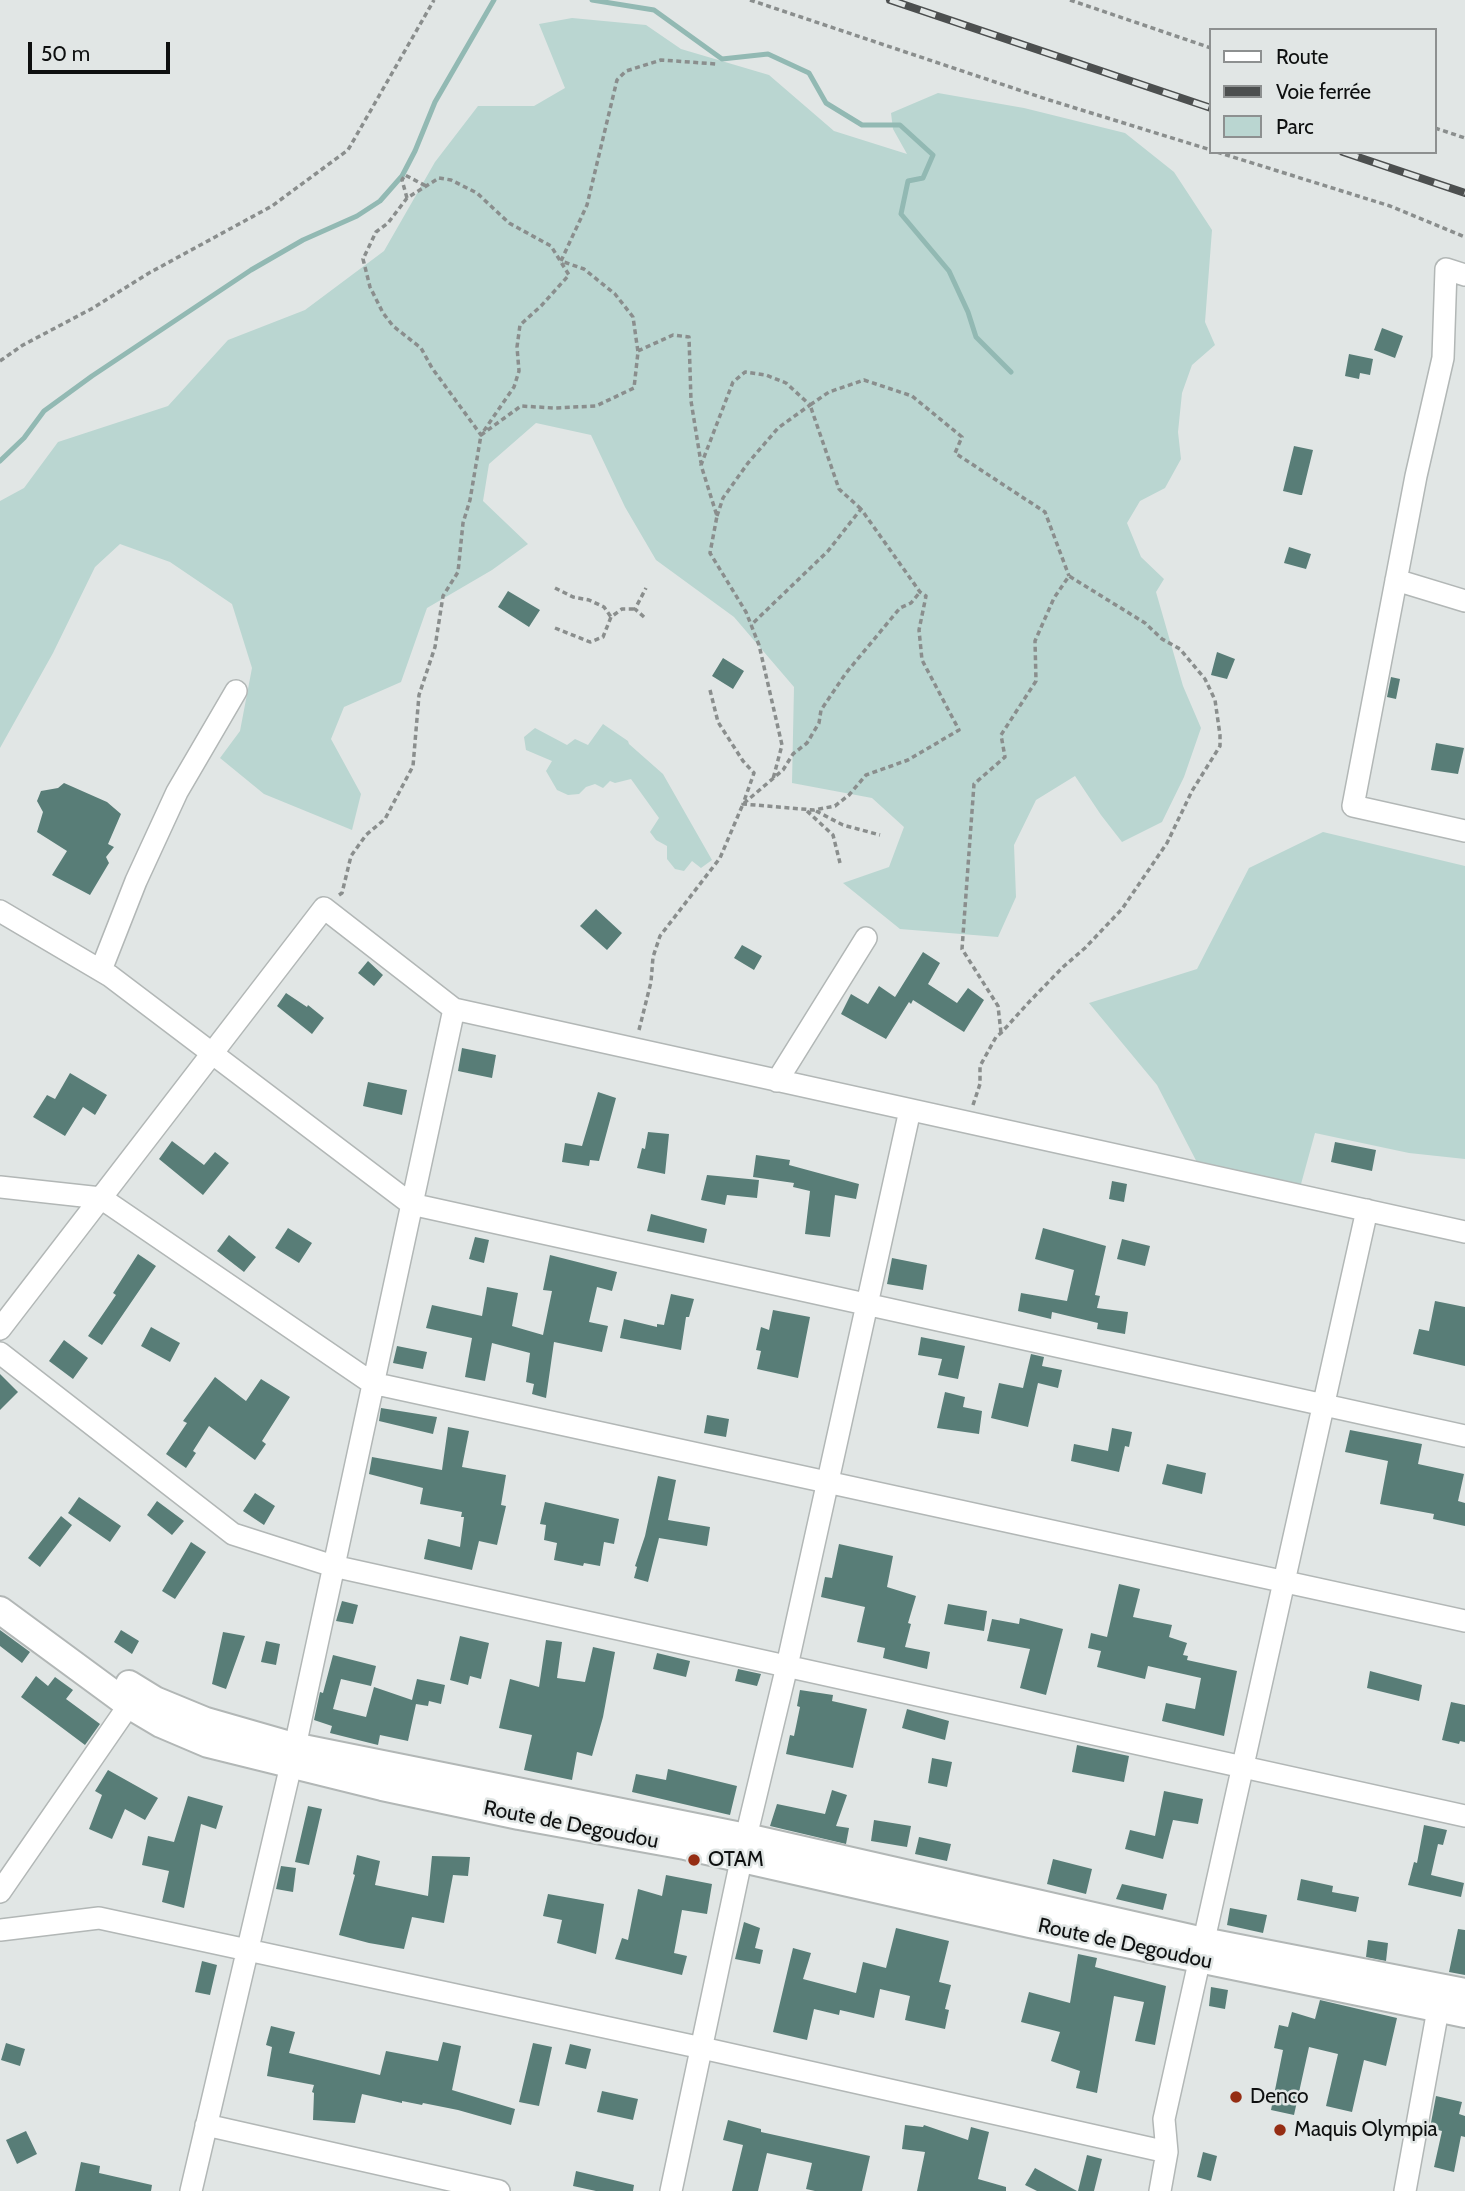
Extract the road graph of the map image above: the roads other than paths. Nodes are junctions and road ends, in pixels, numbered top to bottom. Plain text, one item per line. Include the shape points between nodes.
1 (1465, 275) edge
2 (1396, 580) junction
3 (1465, 601) edge
4 (236, 691) dead end
5 (1465, 831) edge
6 (0, 911) edge
7 (866, 938) dead end
8 (101, 970) junction
9 (454, 1009) junction
10 (212, 1054) junction
11 (777, 1081) junction
12 (910, 1110) junction
13 (0, 1187) edge
14 (101, 1198) junction
15 (411, 1204) junction
16 (1367, 1210) junction
17 (1465, 1232) edge
18 (867, 1304) junction
19 (0, 1329) edge
20 (0, 1353) edge
21 (373, 1383) junction
22 (1323, 1405) junction
23 (1465, 1436) edge
24 (828, 1482) junction
25 (333, 1566) junction
26 (1283, 1581) junction
27 (0, 1592) edge
28 (0, 1610) edge
29 (1465, 1621) edge
30 (787, 1666) junction
31 (129, 1705) junction
32 (292, 1756) junction
33 (1242, 1766) junction
34 (1465, 1816) edge
35 (744, 1847) junction
36 (0, 1892) edge
37 (0, 1930) edge
38 (247, 1950) junction
39 (1201, 1951) junction
40 (1448, 1996) edge
41 (1465, 2014) edge
42 (702, 2048) junction
43 (206, 2125) junction
44 (1167, 2152) junction
45 (191, 2191) edge
46 (499, 2191) edge
47 (671, 2191) edge
48 (1160, 2191) edge
49 (1405, 2191) edge

1 - 2 street via 1446,269 1443,358
2 - 3 street
2 - 5 street via 1353,806
4 - 8 street via 177,792
6 - 8 street
7 - 11 street
8 - 10 street
9 - 10 street via 324,908
9 - 11 street
9 - 15 street
10 - 14 street
10 - 15 street
11 - 12 street
12 - 16 street
12 - 18 street
13 - 14 street
14 - 19 street
14 - 21 street
15 - 18 street
15 - 21 street
16 - 17 street
16 - 22 street
18 - 22 street
18 - 24 street
20 - 25 street via 233,1534
21 - 24 street
21 - 25 street
22 - 23 street
22 - 26 street
24 - 26 street
24 - 30 street
25 - 30 street
25 - 32 street
26 - 29 street
26 - 33 street
27 - 32 main road, Route de Degoudou via 155,1700
28 - 31 main road, Route de Degoudou
30 - 33 street
30 - 35 street
31 - 32 main road, Route de Degoudou via 208,1744
31 - 36 street
32 - 35 main road, Route de Degoudou via 519,1816
32 - 38 street
33 - 34 street
33 - 39 street
35 - 39 main road, Route de Degoudou
35 - 42 street
37 - 38 street via 99,1918
38 - 42 street
38 - 43 street
39 - 40 main road, Route de Degoudou
39 - 44 street via 1164,2119
40 - 41 main road, Route de Degoudou
40 - 49 street
42 - 44 street
42 - 47 street
43 - 45 street
43 - 46 street
44 - 48 street

